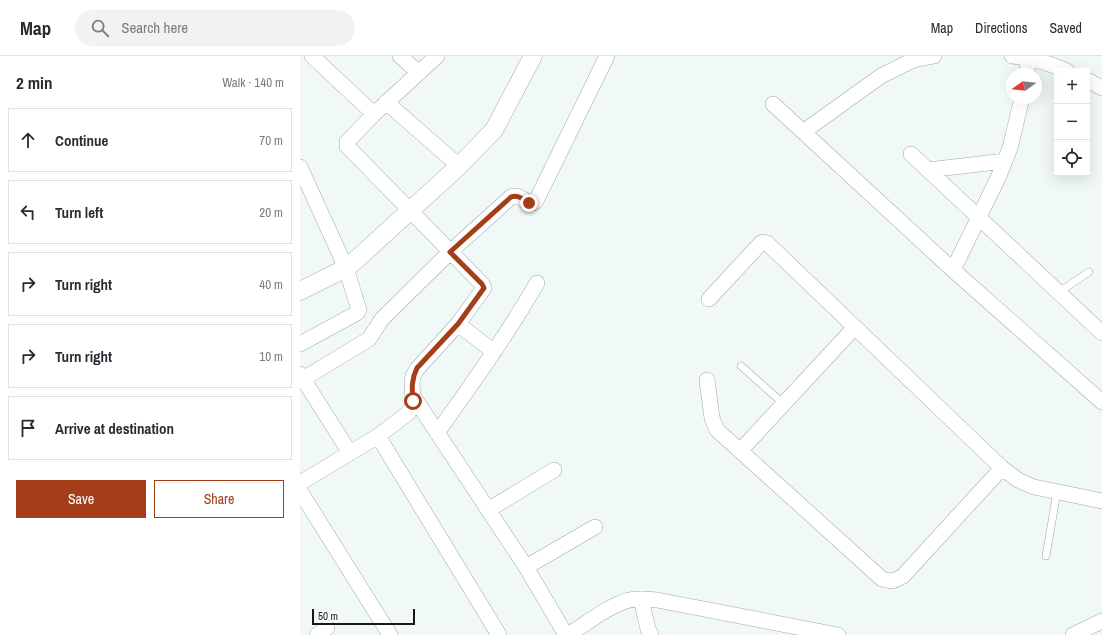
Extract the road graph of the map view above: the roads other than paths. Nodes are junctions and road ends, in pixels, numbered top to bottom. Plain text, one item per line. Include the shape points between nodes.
1 (312, 56) edge
2 (400, 56) edge
3 (437, 56) edge
4 (533, 56) edge
5 (607, 56) edge
6 (934, 56) edge
7 (1012, 56) edge
8 (1029, 57) edge
9 (1027, 68) edge
10 (1060, 68) edge
11 (419, 73) junction
12 (1090, 82) edge
13 (1102, 88) edge
14 (386, 102) junction
15 (773, 104) dead end
16 (1021, 104) edge
17 (374, 114) junction
18 (803, 132) junction
19 (911, 154) dead end
20 (1005, 161) junction
21 (458, 166) junction
22 (300, 167) edge
23 (928, 170) junction
24 (410, 212) junction
25 (978, 217) junction
26 (450, 252) junction
27 (346, 268) junction
28 (953, 270) junction
29 (1089, 272) dead end
30 (537, 283) dead end
31 (300, 291) edge
32 (1059, 292) junction
33 (709, 299) dead end
34 (458, 324) junction
35 (855, 327) junction
36 (1102, 333) edge
37 (300, 344) edge
38 (494, 352) junction
39 (741, 366) dead end
40 (301, 377) edge
41 (707, 380) dead end
42 (413, 396) junction
43 (1102, 402) edge
44 (784, 404) junction
45 (437, 433) junction
46 (378, 436) junction
47 (740, 451) junction
48 (350, 453) junction
49 (1002, 468) junction
50 (554, 470) dead end
51 (300, 483) edge
52 (300, 491) edge
53 (1057, 492) junction
54 (1102, 501) edge
55 (488, 510) junction
56 (595, 527) dead end
57 (1046, 556) dead end
58 (526, 567) junction
59 (641, 599) junction
60 (1102, 621) edge
61 (390, 635) edge
62 (499, 635) edge
63 (567, 635) edge
64 (651, 635) edge
65 (838, 635) edge
66 (1074, 635) edge

1 - 17 street
2 - 11 street
3 - 11 street
4 - 21 street via 494,130
5 - 26 street via 536,201 529,203 514,195
6 - 18 street via 913,60 881,76
7 - 8 street
8 - 9 street
8 - 10 street
11 - 14 street
12 - 13 street
14 - 17 street
14 - 21 street
15 - 18 street
16 - 20 street
17 - 24 street via 347,142 347,146
18 - 28 street
19 - 23 street
20 - 23 street
20 - 25 street
21 - 24 street
22 - 27 street
23 - 25 street
24 - 26 street
24 - 27 street
25 - 28 street
25 - 32 street
26 - 34 street via 484,288
26 - 40 street via 382,319 369,339
27 - 31 street
27 - 37 street via 359,310
28 - 43 street
29 - 32 lane
30 - 38 street
32 - 36 street
33 - 35 street via 761,243 766,242
34 - 38 street
34 - 42 street via 417,368 412,382
35 - 44 street
35 - 49 street
38 - 45 street
39 - 44 lane
40 - 48 street
41 - 47 street via 714,424 717,430
42 - 45 street
42 - 46 street via 411,409 407,414
44 - 47 street
45 - 55 street
46 - 48 street
46 - 62 street
47 - 49 street via 882,579 889,581 903,576
48 - 51 street
49 - 53 street via 1018,480
50 - 55 street
52 - 61 street
53 - 54 street
53 - 57 lane
55 - 58 street
56 - 58 street
58 - 63 street
59 - 63 street via 629,600 614,606
59 - 64 street
59 - 65 street
60 - 66 street

